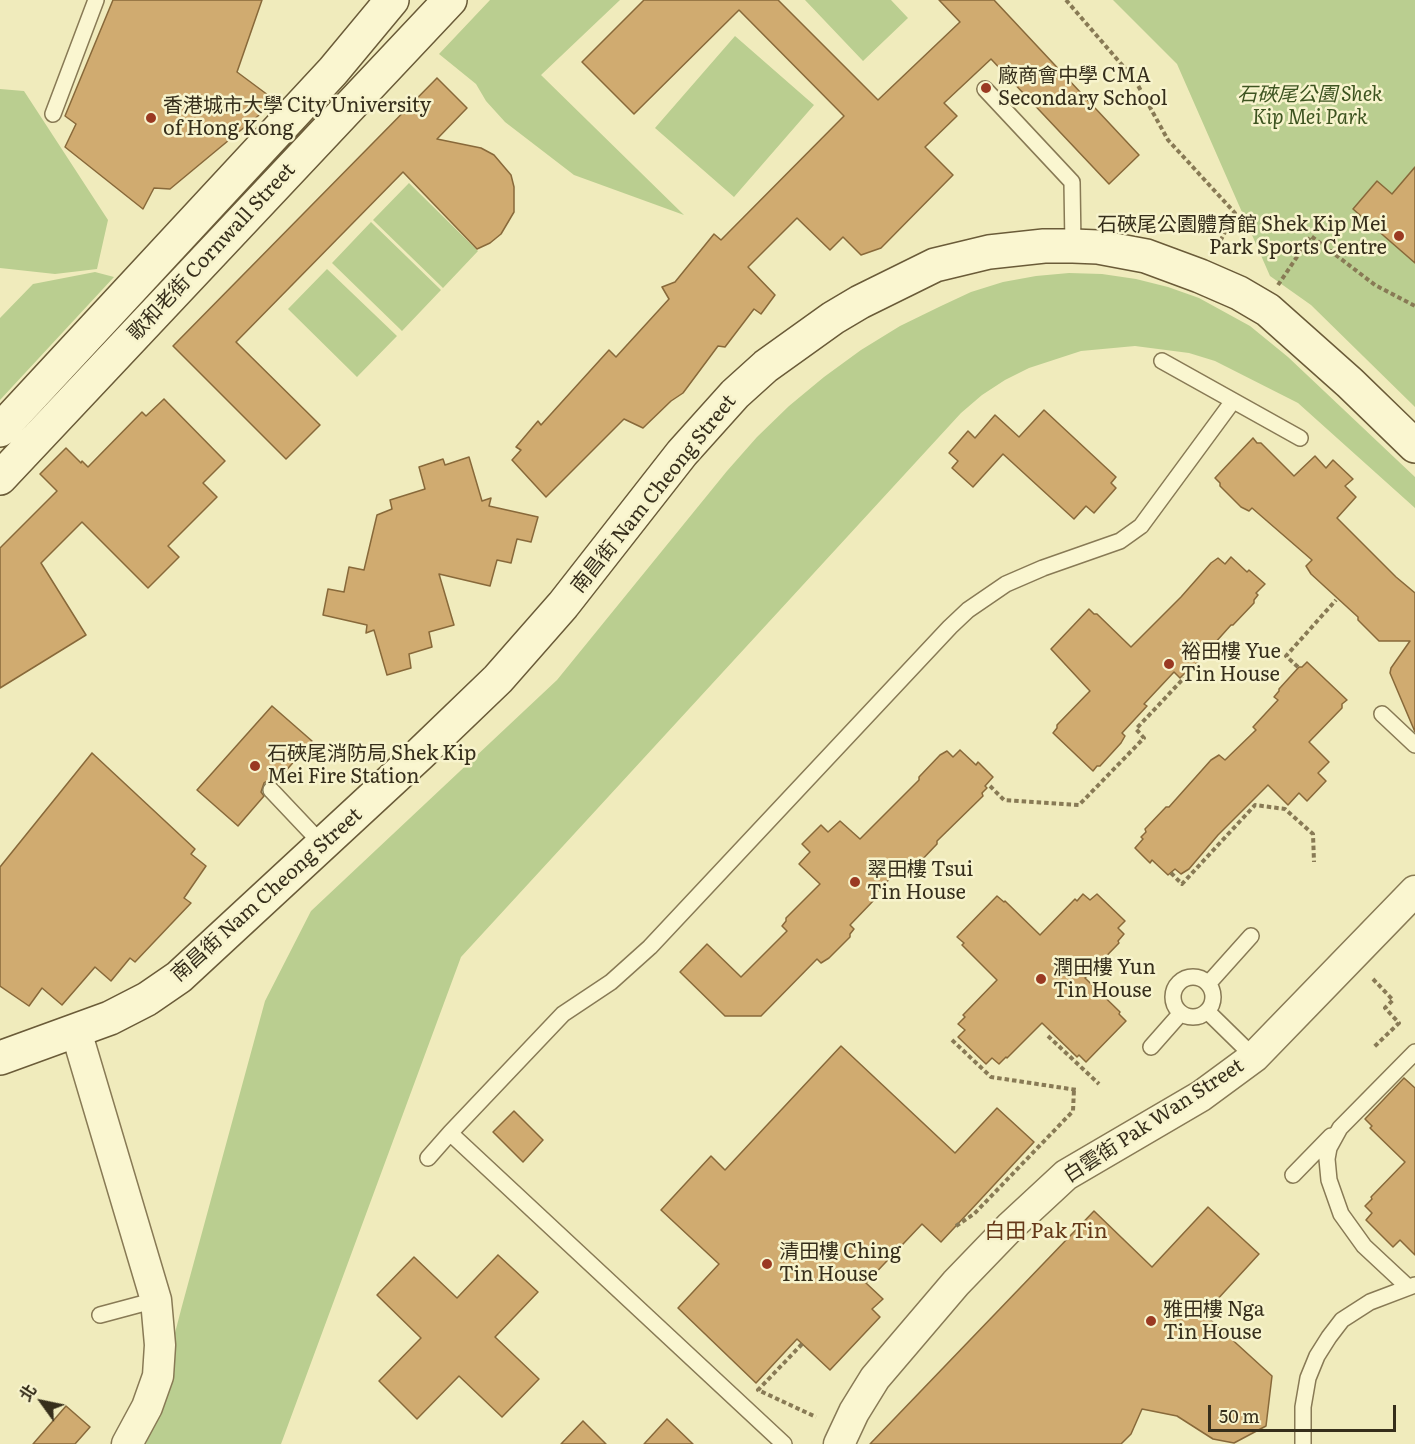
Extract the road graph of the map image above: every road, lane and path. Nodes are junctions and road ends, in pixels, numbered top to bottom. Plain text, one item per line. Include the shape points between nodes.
1 (96, 0) edge
2 (392, 0) edge
3 (1066, 0) edge
4 (449, 1) edge
5 (985, 88) dead end
6 (53, 114) dead end
7 (1073, 246) junction
8 (1214, 254) dead end
9 (1276, 288) dead end
10 (1415, 306) edge
11 (1161, 361) dead end
12 (1233, 401) junction
13 (0, 430) edge
14 (1300, 438) dead end
15 (1415, 446) edge
16 (0, 478) edge
17 (1336, 600) dead end
18 (1298, 667) dead end
19 (1184, 678) dead end
20 (1382, 714) dead end
21 (1415, 745) edge
22 (990, 786) dead end
23 (271, 790) dead end
24 (323, 845) junction
25 (1314, 862) dead end
26 (1171, 873) dead end
27 (1415, 891) edge
28 (1251, 936) dead end
29 (1373, 979) dead end
30 (1208, 984) junction
31 (1207, 1011) junction
32 (1181, 1013) junction
33 (76, 1031) junction
34 (1048, 1036) dead end
35 (952, 1040) dead end
36 (1151, 1047) dead end
37 (1374, 1047) dead end
38 (15, 1048) edge
39 (1415, 1052) edge
40 (1254, 1057) junction
41 (0, 1058) edge
42 (1099, 1084) dead end
43 (1340, 1128) junction
44 (450, 1133) junction
45 (428, 1158) dead end
46 (1293, 1175) dead end
47 (956, 1226) dead end
48 (1411, 1286) edge
49 (156, 1300) junction
50 (100, 1315) dead end
51 (802, 1344) dead end
52 (816, 1417) dead end
53 (128, 1444) edge
54 (784, 1444) edge
55 (839, 1444) edge
56 (1303, 1444) edge

1 - 6 lane
2 - 13 main road, 歌和老街 Cornwall Street via 333,71
3 - 8 path via 1135,80 1168,140 1235,213
4 - 16 main road, 歌和老街 Cornwall Street
5 - 7 lane via 1072,182
7 - 15 main road, 南昌街 Nam Cheong Street via 1146,256 1239,293 1292,330
7 - 24 main road, 南昌街 Nam Cheong Street via 989,252 935,266 832,318 766,366 682,453 563,605 498,679
9 - 10 path via 1311,236 1375,285
11 - 12 lane
12 - 14 lane
12 - 44 lane via 1141,526 1120,541 1006,584 968,610 650,947 611,982 563,1014
17 - 18 path via 1286,656
19 - 22 path via 1136,729 1144,738 1079,805 1004,800
20 - 21 lane
23 - 24 lane
24 - 33 main road, 南昌街 Nam Cheong Street via 179,977 147,999
25 - 26 path via 1313,834 1285,809 1255,805 1182,884
27 - 40 street, 白雲街 Pak Wan Street
28 - 30 lane
29 - 37 path via 1393,1000 1385,1008 1399,1023
30 - 31 lane via 1213,994
30 - 32 lane via 1197,977 1178,983 1173,1002
31 - 32 lane via 1197,1017
31 - 40 lane
32 - 36 lane
33 - 38 main road, 南昌街 Nam Cheong Street
33 - 49 street
34 - 42 path
35 - 47 path via 991,1077 1076,1090 1073,1111 974,1214
38 - 41 main road, 南昌街 Nam Cheong Street
39 - 43 lane
40 - 55 street, 白雲街 Pak Wan Street via 1201,1096 1066,1175 1003,1234 906,1340 875,1378
43 - 46 lane
43 - 48 lane via 1327,1159 1329,1180 1341,1214 1364,1246
44 - 45 lane
44 - 54 lane
48 - 56 lane via 1370,1302 1342,1320 1329,1337 1308,1378
49 - 50 lane
49 - 53 street via 158,1376
51 - 52 path via 758,1390

